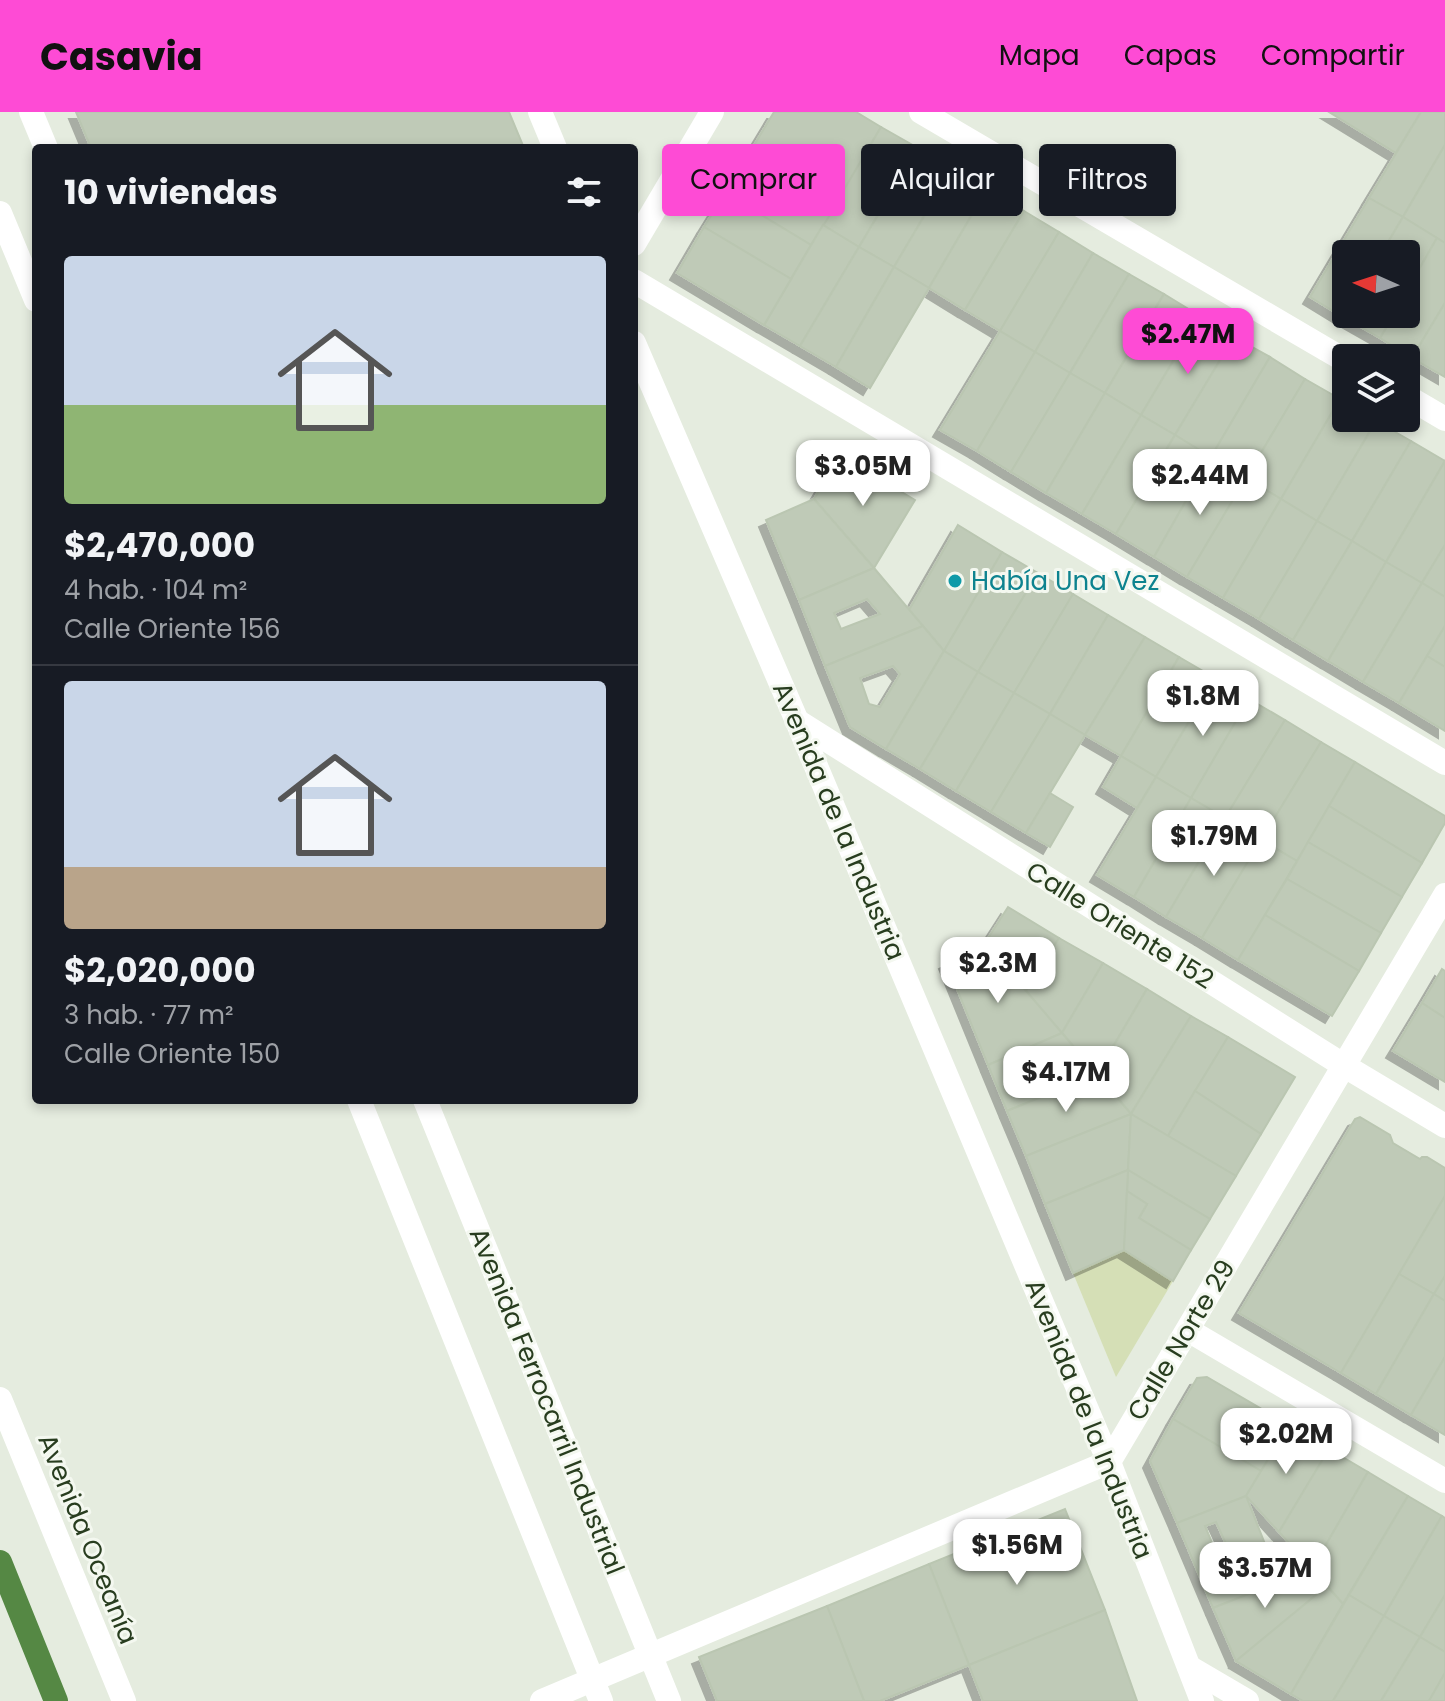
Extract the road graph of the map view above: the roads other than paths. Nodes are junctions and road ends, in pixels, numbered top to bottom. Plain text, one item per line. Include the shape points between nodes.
1 (31, 112) edge
2 (540, 112) edge
3 (712, 112) edge
4 (921, 112) edge
5 (44, 144) edge
6 (553, 144) edge
7 (0, 213) edge
8 (638, 237) edge
9 (638, 283) edge
10 (32, 290) edge
11 (638, 352) edge
12 (1332, 353) edge
13 (1420, 404) edge
14 (1445, 419) edge
15 (797, 721) junction
16 (1445, 763) edge
17 (1445, 895) edge
18 (1343, 1065) junction
19 (361, 1104) edge
20 (427, 1104) edge
21 (1445, 1126) edge
22 (1188, 1330) junction
23 (0, 1399) edge
24 (1109, 1462) junction
25 (1445, 1481) edge
26 (0, 1562) edge
27 (649, 1654) junction
28 (1189, 1667) junction
29 (596, 1690) edge
30 (56, 1701) edge
31 (124, 1701) edge
32 (542, 1701) edge
33 (669, 1701) edge
34 (1202, 1701) edge
35 (1247, 1701) edge

1 - 5 street
2 - 6 street
3 - 8 street
4 - 12 street
7 - 10 street
9 - 16 street
11 - 15 street, Avenida de la Industria
13 - 14 street
15 - 18 street, Calle Oriente 152
15 - 24 street, Avenida de la Industria
17 - 18 street, Calle Norte 29
18 - 21 street, Calle Oriente 152
18 - 22 street, Calle Norte 29
19 - 29 street
20 - 27 street, Avenida Ferrocarril Industrial
22 - 24 street, Calle Norte 29
22 - 25 street
23 - 31 street, Avenida Oceanía
24 - 27 street
24 - 28 street, Avenida de la Industria
26 - 30 highway
27 - 29 street
27 - 33 street, Avenida Ferrocarril Industrial
28 - 34 street, Avenida de la Industria
28 - 35 street
29 - 32 street

